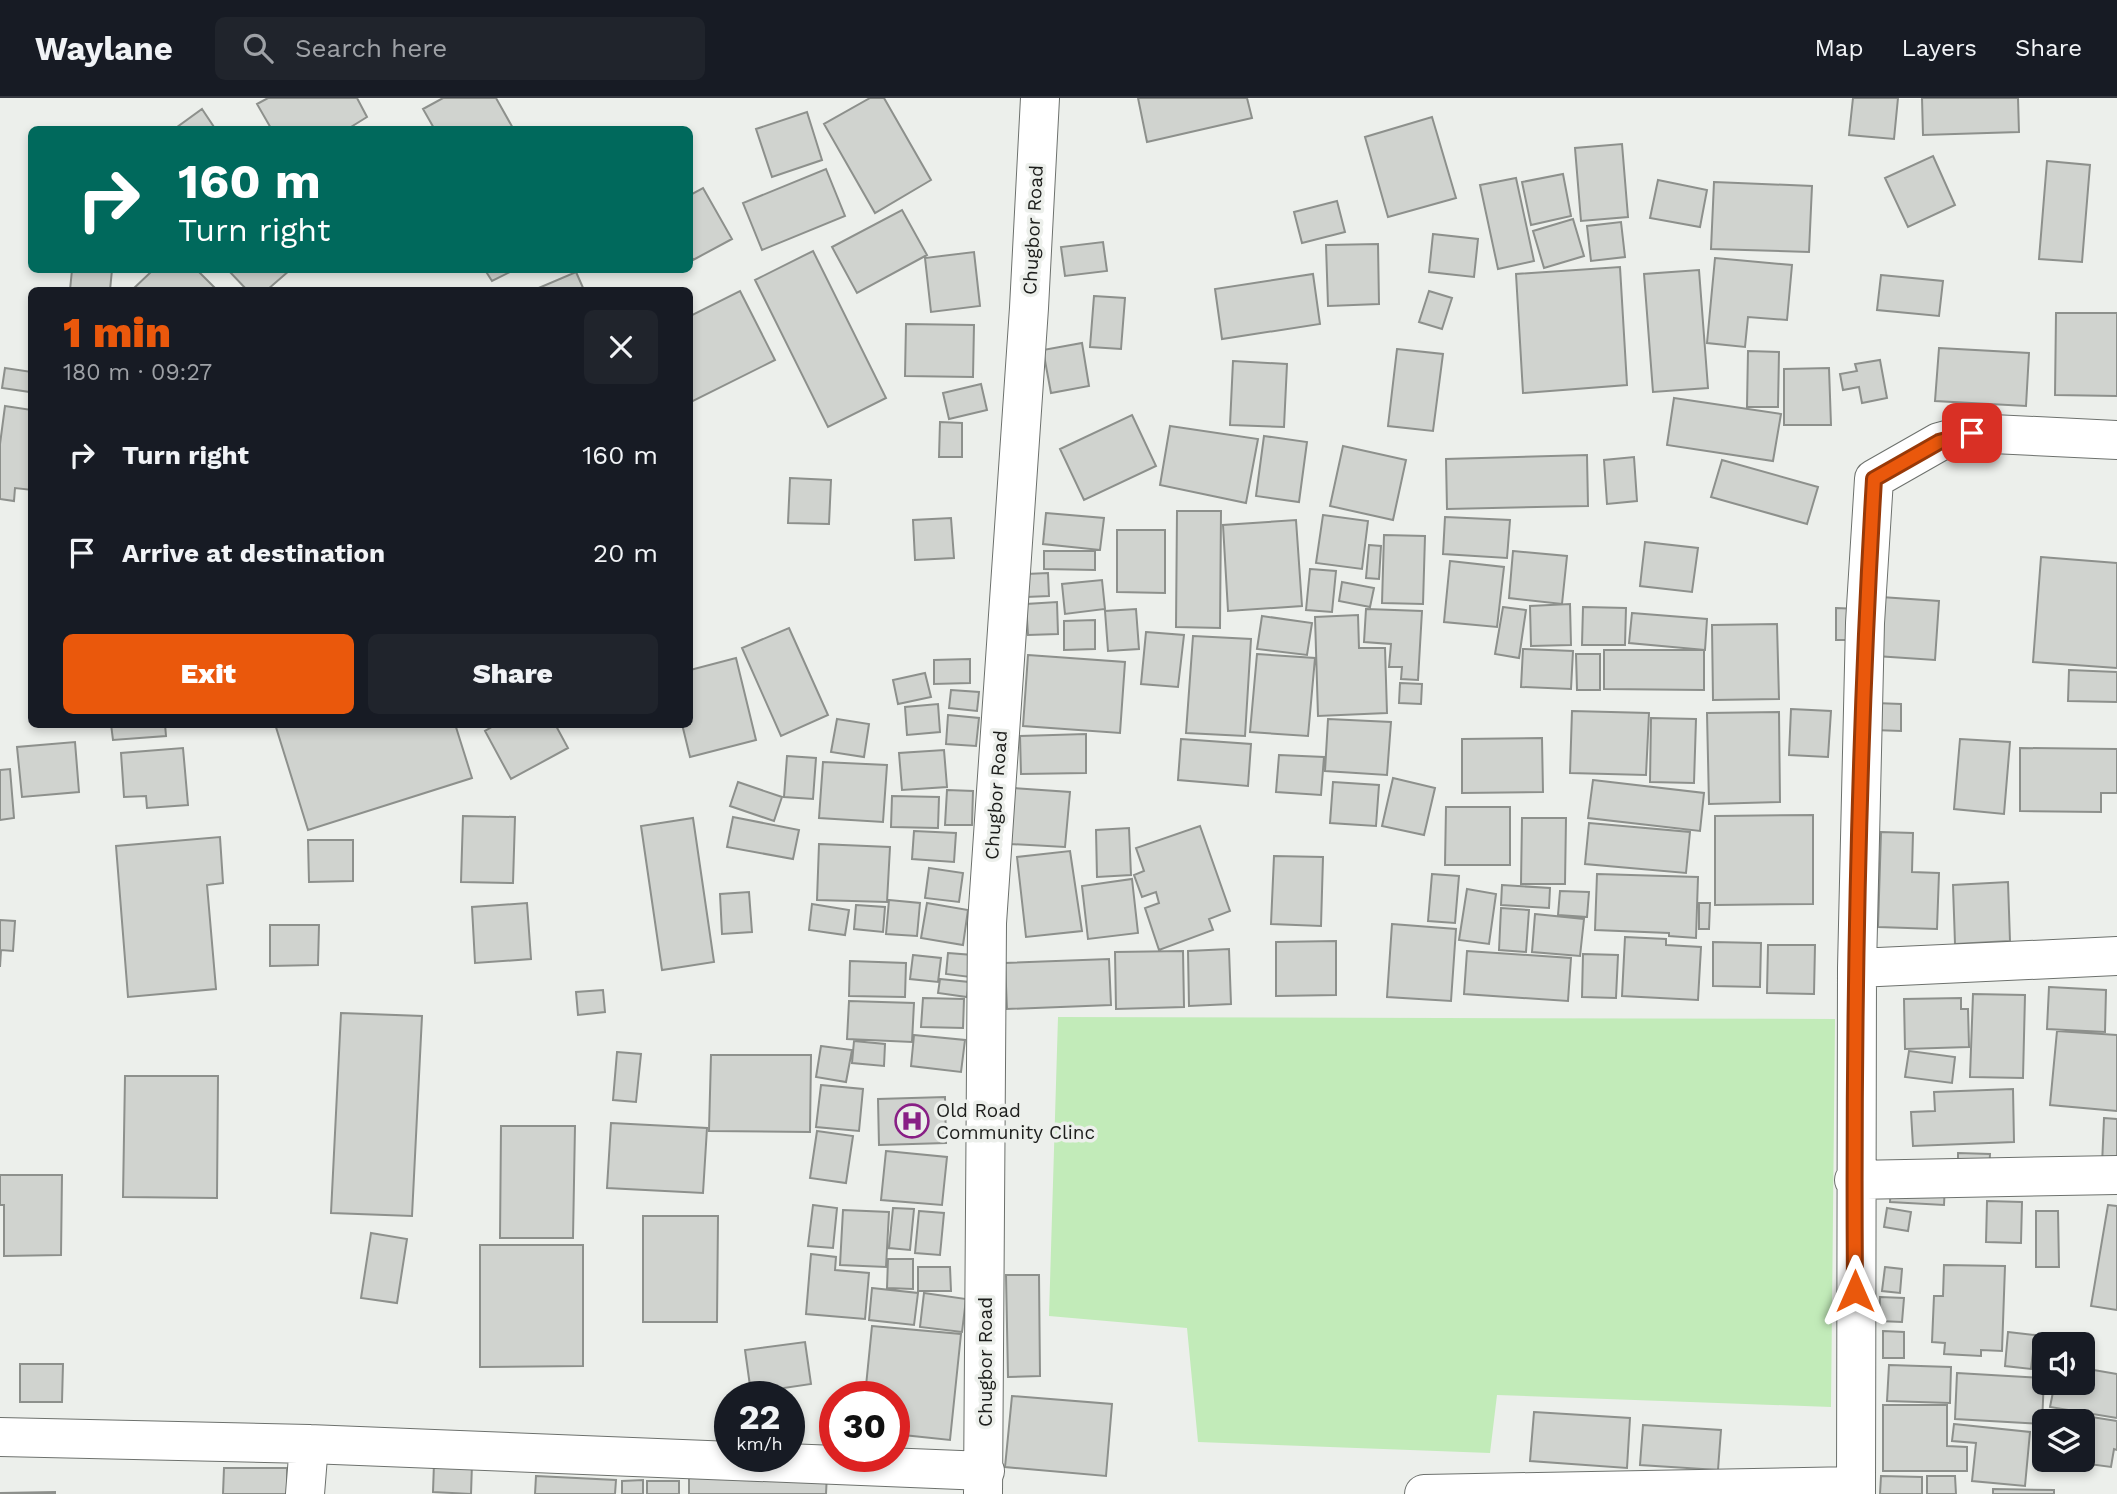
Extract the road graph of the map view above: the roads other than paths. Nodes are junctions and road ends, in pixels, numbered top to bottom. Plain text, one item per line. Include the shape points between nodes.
1 (1040, 98) edge
2 (2117, 440) edge
3 (2117, 956) edge
4 (1857, 968) junction
5 (2117, 1175) edge
6 (1854, 1180) junction
7 (0, 1437) edge
8 (309, 1444) junction
9 (984, 1482) edge
10 (1856, 1490) edge
11 (305, 1494) edge
12 (1424, 1494) edge

1 - 9 street, Chugbor Road via 987,923
2 - 4 street via 1972,433 1939,442 1874,479
3 - 4 street
4 - 6 street
5 - 6 street
6 - 10 street
7 - 8 street
8 - 9 street
8 - 11 street
10 - 12 street

